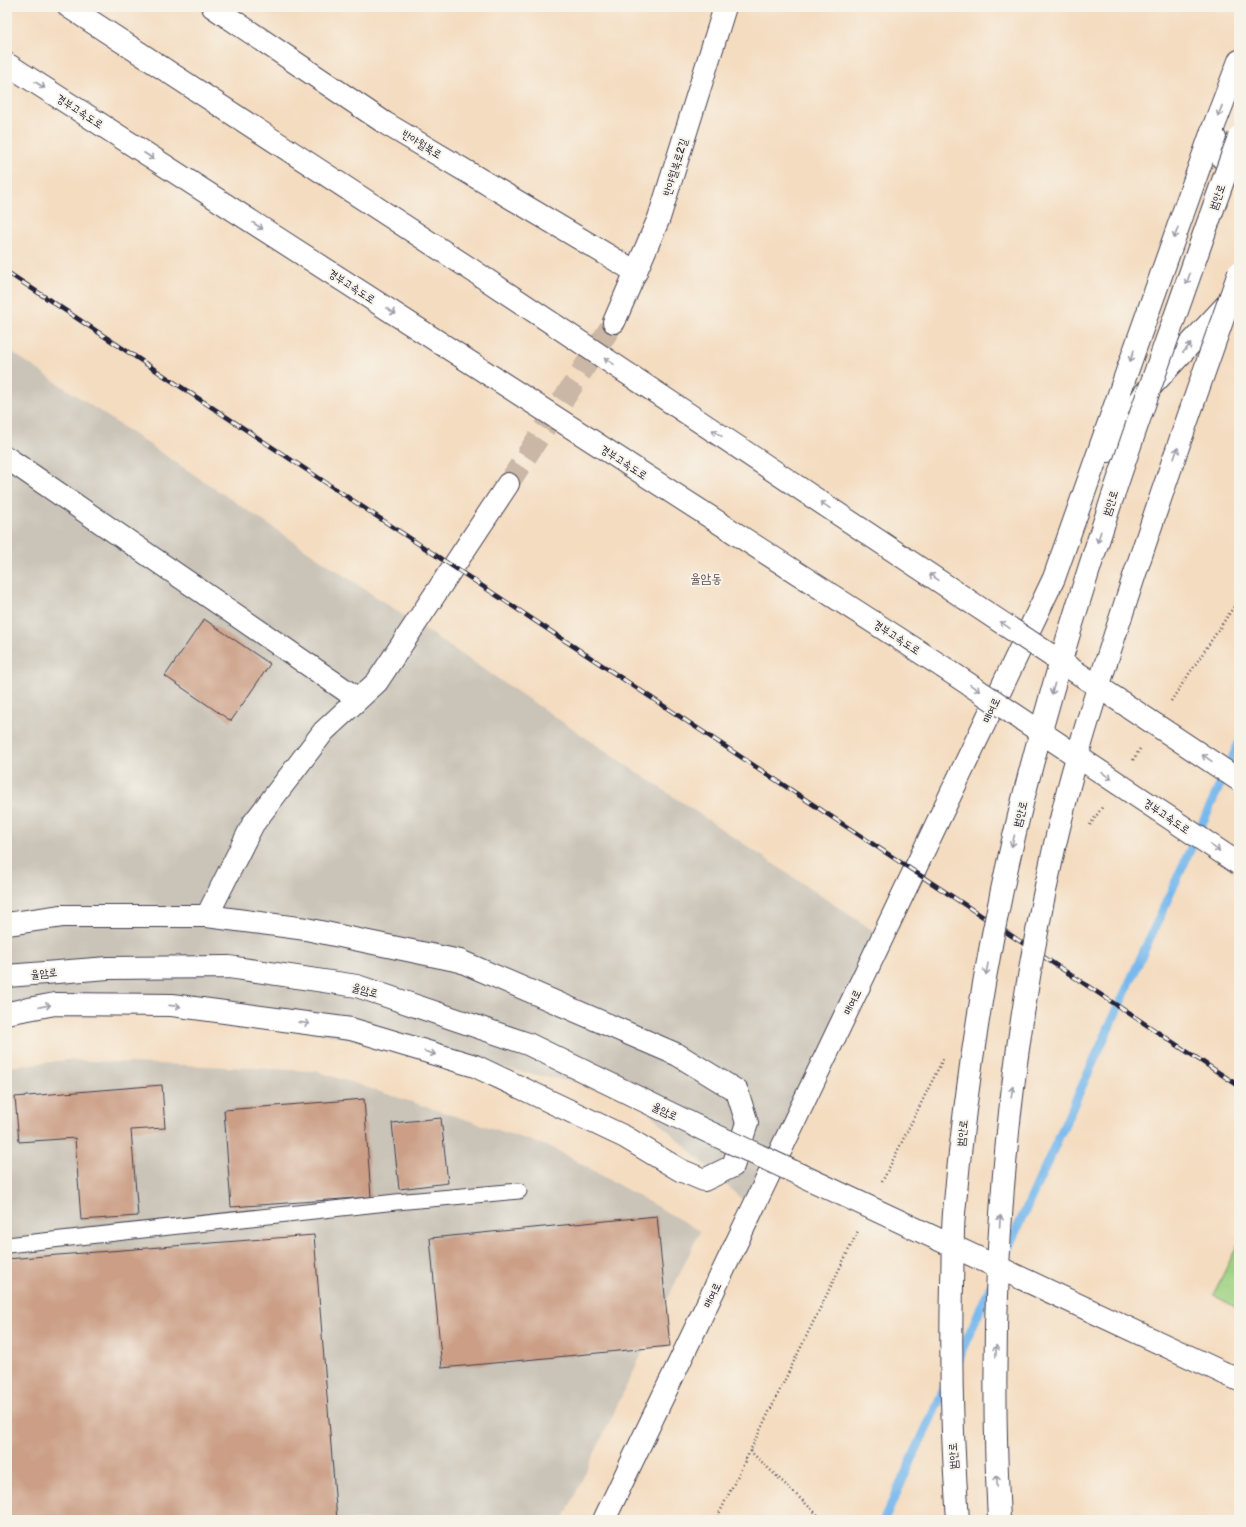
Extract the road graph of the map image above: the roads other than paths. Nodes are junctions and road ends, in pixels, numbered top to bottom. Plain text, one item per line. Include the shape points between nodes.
1 (69, 7) edge
2 (214, 7) edge
3 (725, 7) edge
4 (1239, 61) edge
5 (7, 64) edge
6 (1212, 131) junction
7 (1239, 137) edge
8 (1239, 175) edge
9 (636, 272) junction
10 (1239, 273) edge
11 (1239, 291) edge
12 (614, 322) tunnel mouth
13 (7, 458) edge
14 (1089, 480) junction
15 (508, 484) tunnel mouth
16 (358, 699) junction
17 (1239, 780) edge
18 (1239, 864) edge
19 (207, 916) junction
20 (7, 924) edge
21 (7, 976) edge
22 (7, 1013) edge
23 (519, 1191) dead end
24 (7, 1245) edge
25 (1232, 1377) edge
26 (604, 1520) edge
27 (958, 1520) edge
28 (999, 1520) edge

17 -> 1 main road, bridge via 475,272
2 - 9 main road, 반야월북로 via 385,123
3 - 9 main road, 반야월북로2길 via 659,218
4 -> 6 main road
5 -> 18 main road, 경부고속도로, bridge via 943,667
6 - 8 main road via 1224,159
6 -> 14 main road
7 -> 27 main road, 범안로, bridge via 1122,466 1084,585 1052,692 1012,845 992,940 968,1087 954,1217 950,1344 952,1451
9 - 12 main road, 반야월북로2길
28 -> 10 main road, bridge via 995,1414 998,1243 1011,1098 1035,939 1064,809 1090,710
14 -> 11 main road via 1145,393
13 - 16 main road
14 - 26 main road, 매여로 via 1054,578
15 - 16 main road via 377,682
16 - 19 main road via 324,731 253,824
19 - 20 main road via 62,916
22 -> 19 main road via 55,1004 172,1005 351,1029 475,1066 625,1137 680,1170 704,1180 733,1166 747,1123 737,1091 678,1055 460,961 306,929
21 - 25 main road, 율암로, bridge via 108,968 229,967 357,986 528,1044 698,1127
23 - 24 lane

